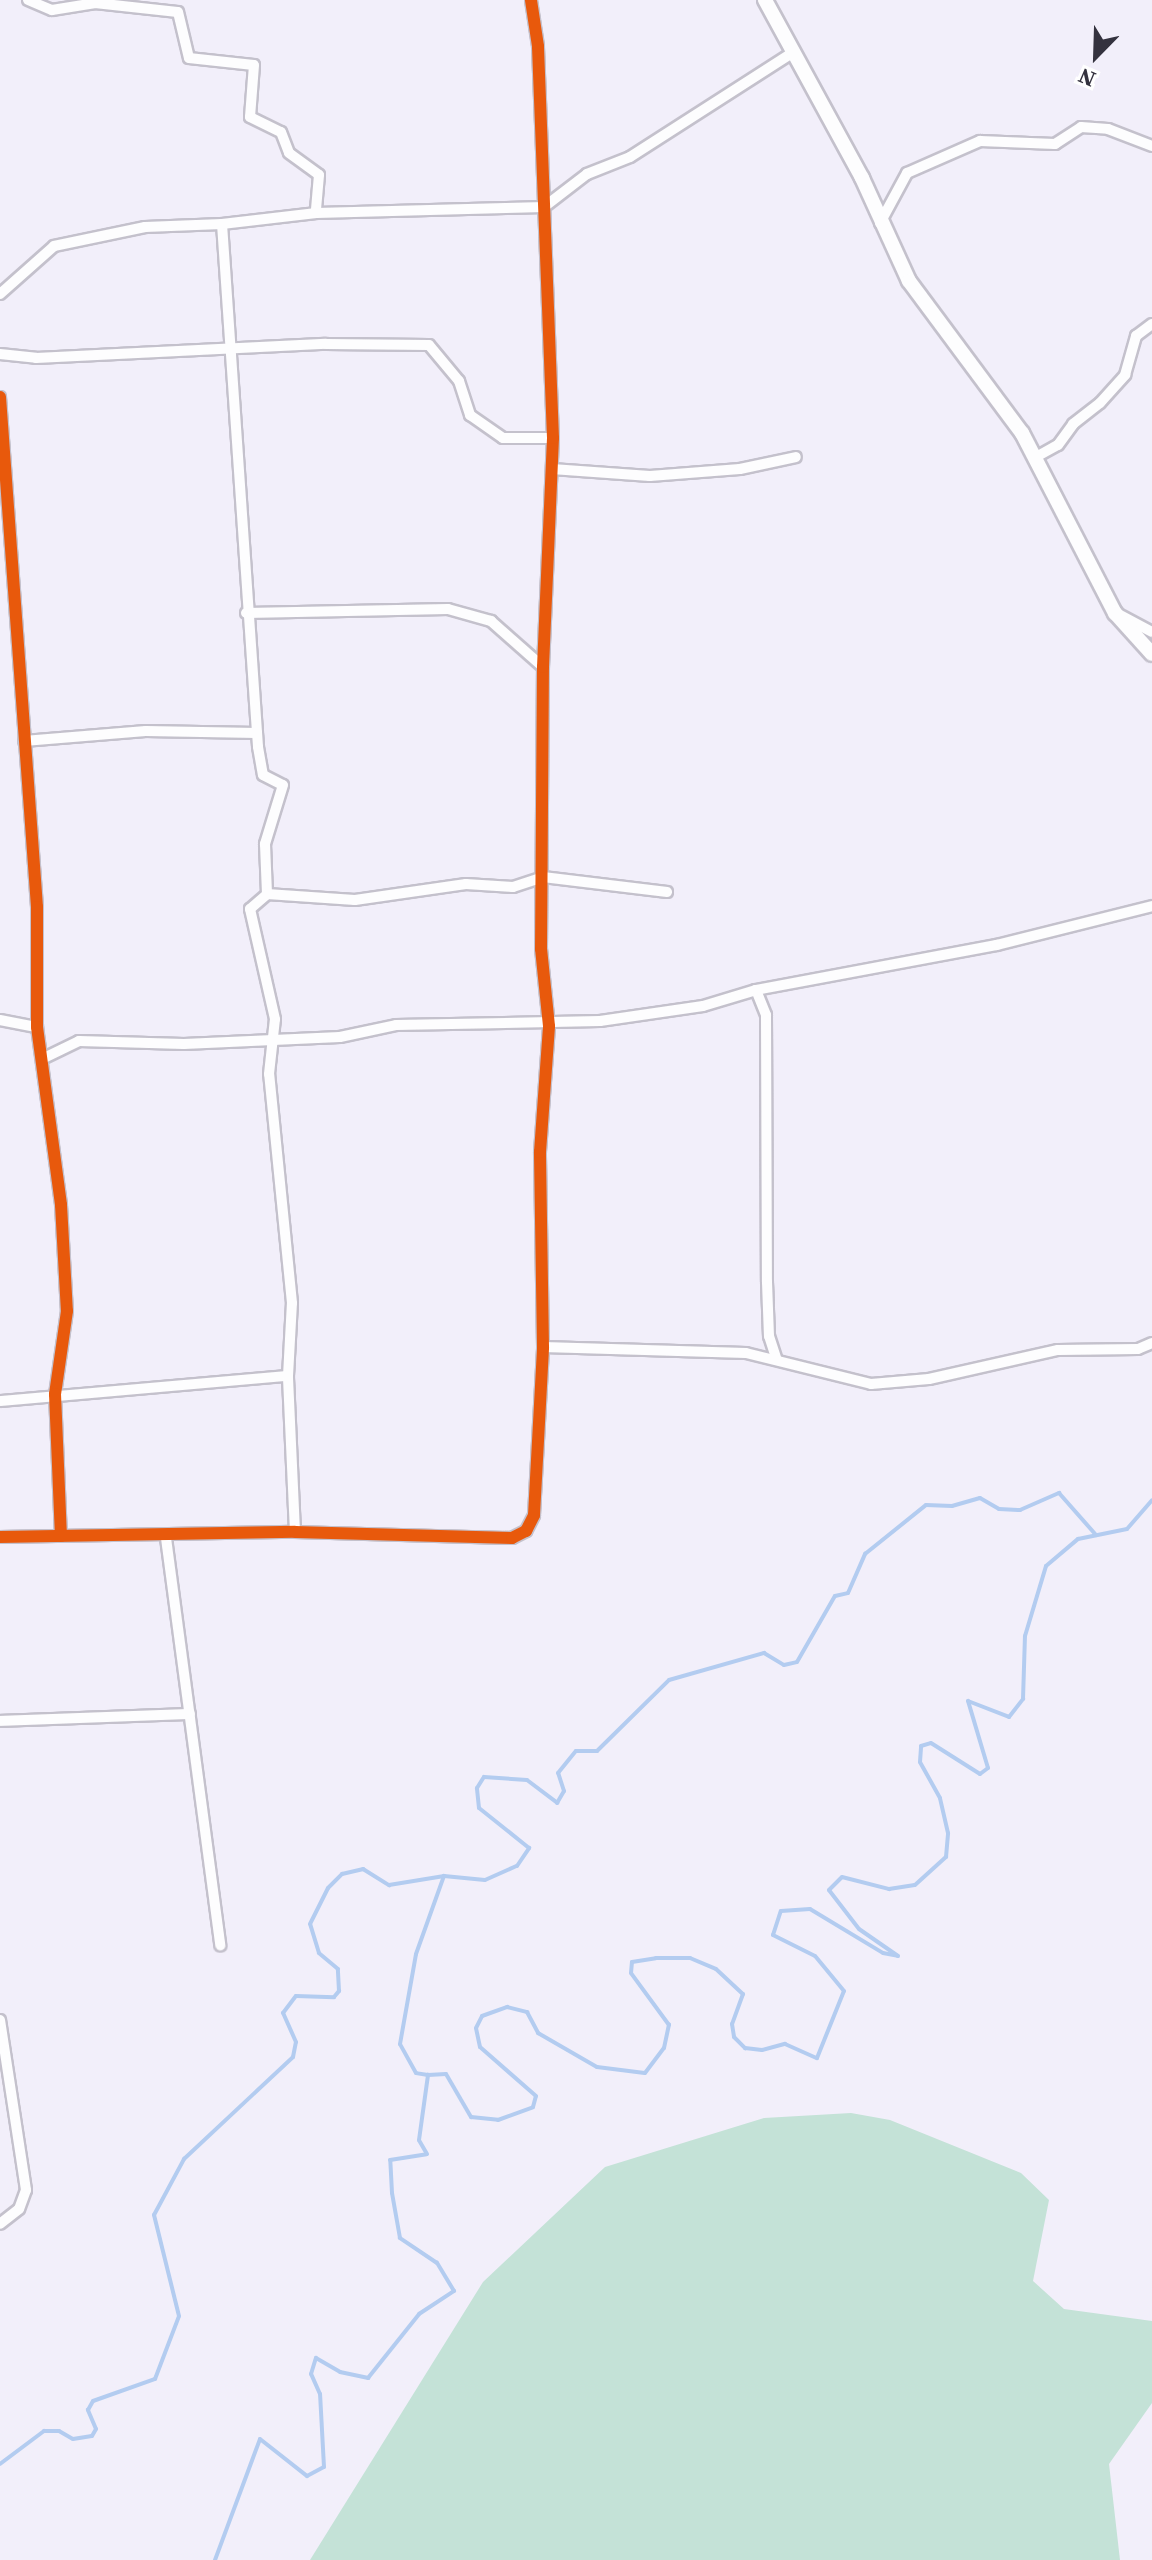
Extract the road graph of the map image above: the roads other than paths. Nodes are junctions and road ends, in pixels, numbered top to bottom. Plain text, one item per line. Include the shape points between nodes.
1 (28, 0) edge
2 (531, 0) edge
3 (771, 3) edge
4 (792, 53) junction
5 (1152, 146) edge
6 (544, 207) junction
7 (316, 213) junction
8 (880, 223) junction
9 (222, 224) junction
10 (0, 294) edge
11 (1152, 324) edge
12 (227, 351) junction
13 (0, 354) edge
14 (0, 397) edge
15 (553, 438) junction
16 (796, 457) dead end
17 (1036, 457) junction
18 (552, 469) junction
19 (246, 613) junction
20 (1115, 613) junction
21 (1152, 632) edge
22 (1152, 654) edge
23 (543, 667) junction
24 (257, 733) junction
25 (24, 741) junction
26 (543, 877) junction
27 (667, 892) dead end
28 (267, 894) junction
29 (1152, 906) edge
30 (756, 990) junction
31 (0, 1020) edge
32 (549, 1026) junction
33 (37, 1027) junction
34 (276, 1037) junction
35 (44, 1058) junction
36 (1152, 1343) edge
37 (543, 1347) junction
38 (777, 1360) junction
39 (288, 1376) junction
40 (55, 1394) junction
41 (0, 1401) edge
42 (295, 1532) junction
43 (61, 1536) junction
44 (0, 1537) edge
45 (166, 1538) junction
46 (190, 1714) junction
47 (0, 1721) edge
48 (220, 1945) dead end
49 (0, 2020) edge
50 (5, 2098) edge
51 (0, 2224) edge

1 - 7 street via 52,10 95,3 178,12 189,58 254,65 250,117 281,132 289,153 319,175
2 - 6 street
3 - 4 street
4 - 6 street via 630,157 587,174
4 - 8 street via 862,178
5 - 8 street via 1108,129 1081,127 1055,144 980,141 907,173
6 - 7 street
6 - 15 street
7 - 9 street
8 - 17 street via 909,281
9 - 10 street via 145,227 54,246
9 - 12 street
11 - 17 street via 1136,336 1125,375 1058,445
12 - 13 street
12 - 15 street via 379,342 429,345 459,381 470,415 503,438
12 - 19 street via 247,547
14 - 25 street
15 - 18 street
16 - 18 street via 740,469 650,476
17 - 20 street
18 - 23 street
19 - 23 street via 448,609 491,621
19 - 24 street
20 - 21 street
20 - 22 street
23 - 26 street
24 - 25 street via 146,731
24 - 28 street via 263,775 283,785 265,844
25 - 33 street via 37,907
26 - 27 street
26 - 28 street via 513,887 466,884 355,900
26 - 32 street via 541,949
28 - 34 street via 250,909
29 - 30 street via 997,945
30 - 32 street via 703,1006
30 - 38 street via 766,1015 767,1282 769,1336
31 - 33 street
32 - 34 street via 396,1025 340,1037
32 - 37 street via 540,1152
33 - 35 street
34 - 35 street via 184,1044 79,1041
34 - 39 street via 269,1074 292,1303
35 - 40 street via 67,1311
36 - 38 street via 1138,1349 1058,1350 929,1379 871,1384
37 - 38 street via 746,1353
37 - 42 street via 534,1515 526,1531 512,1538
39 - 40 street
39 - 42 street
40 - 41 street
40 - 43 street
42 - 45 street
43 - 44 street
43 - 45 street
45 - 46 street
46 - 47 street
46 - 48 street
49 - 50 street
50 - 51 street via 26,2190 19,2209

